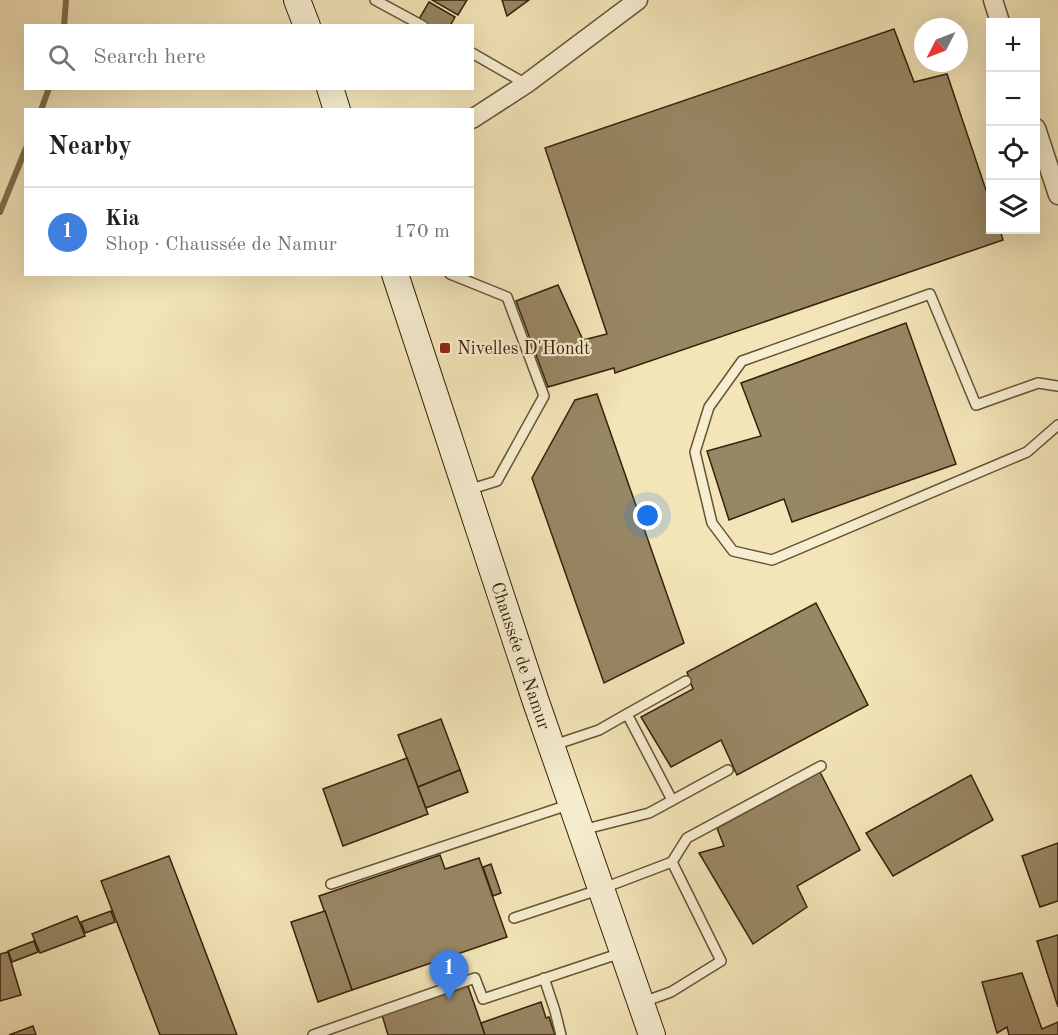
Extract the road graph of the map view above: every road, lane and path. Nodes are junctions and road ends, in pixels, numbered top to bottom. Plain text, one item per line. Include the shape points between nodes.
1 (297, 0) edge
2 (375, 0) edge
3 (638, 0) edge
4 (993, 0) edge
5 (999, 18) edge
6 (306, 24) edge
7 (419, 24) edge
8 (474, 54) edge
9 (526, 84) junction
10 (331, 90) edge
11 (336, 108) edge
12 (474, 118) edge
13 (1040, 143) edge
14 (1058, 195) edge
15 (398, 276) edge
16 (455, 276) edge
17 (1058, 386) edge
18 (1058, 425) edge
19 (466, 490) junction
20 (686, 681) dead end
21 (627, 714) junction
22 (551, 746) junction
23 (821, 765) dead end
24 (728, 770) dead end
25 (672, 800) junction
26 (571, 804) junction
27 (581, 830) junction
28 (672, 862) junction
29 (331, 884) dead end
30 (601, 889) junction
31 (514, 918) dead end
32 (623, 952) junction
33 (544, 978) junction
34 (641, 1003) junction
35 (313, 1035) edge
36 (561, 1035) edge
37 (652, 1035) edge

1 - 6 main road
2 - 7 lane
3 - 9 street
4 - 5 street
8 - 9 lane
9 - 12 street
10 - 11 main road
13 - 14 street
15 - 19 main road, Chaussée de Namur
16 - 19 lane via 507,297 544,396 497,481
17 - 18 lane via 1038,383 976,405 930,294 742,361 710,407 695,453 712,523 733,551 772,560 1027,452
19 - 22 main road, Chaussée de Namur
20 - 21 lane
21 - 22 lane via 599,730
21 - 25 lane
22 - 26 main road, Chaussée de Namur
23 - 28 lane via 687,838
24 - 25 lane
25 - 27 lane via 649,813
26 - 27 main road, Chaussée de Namur
26 - 29 lane
27 - 30 main road, Chaussée de Namur
28 - 30 lane
28 - 34 lane via 721,961 671,992
30 - 31 lane
30 - 32 main road, Chaussée de Namur
32 - 33 lane
32 - 34 main road, Chaussée de Namur
33 - 35 lane via 483,999 475,978
33 - 36 lane
34 - 37 main road, Chaussée de Namur

